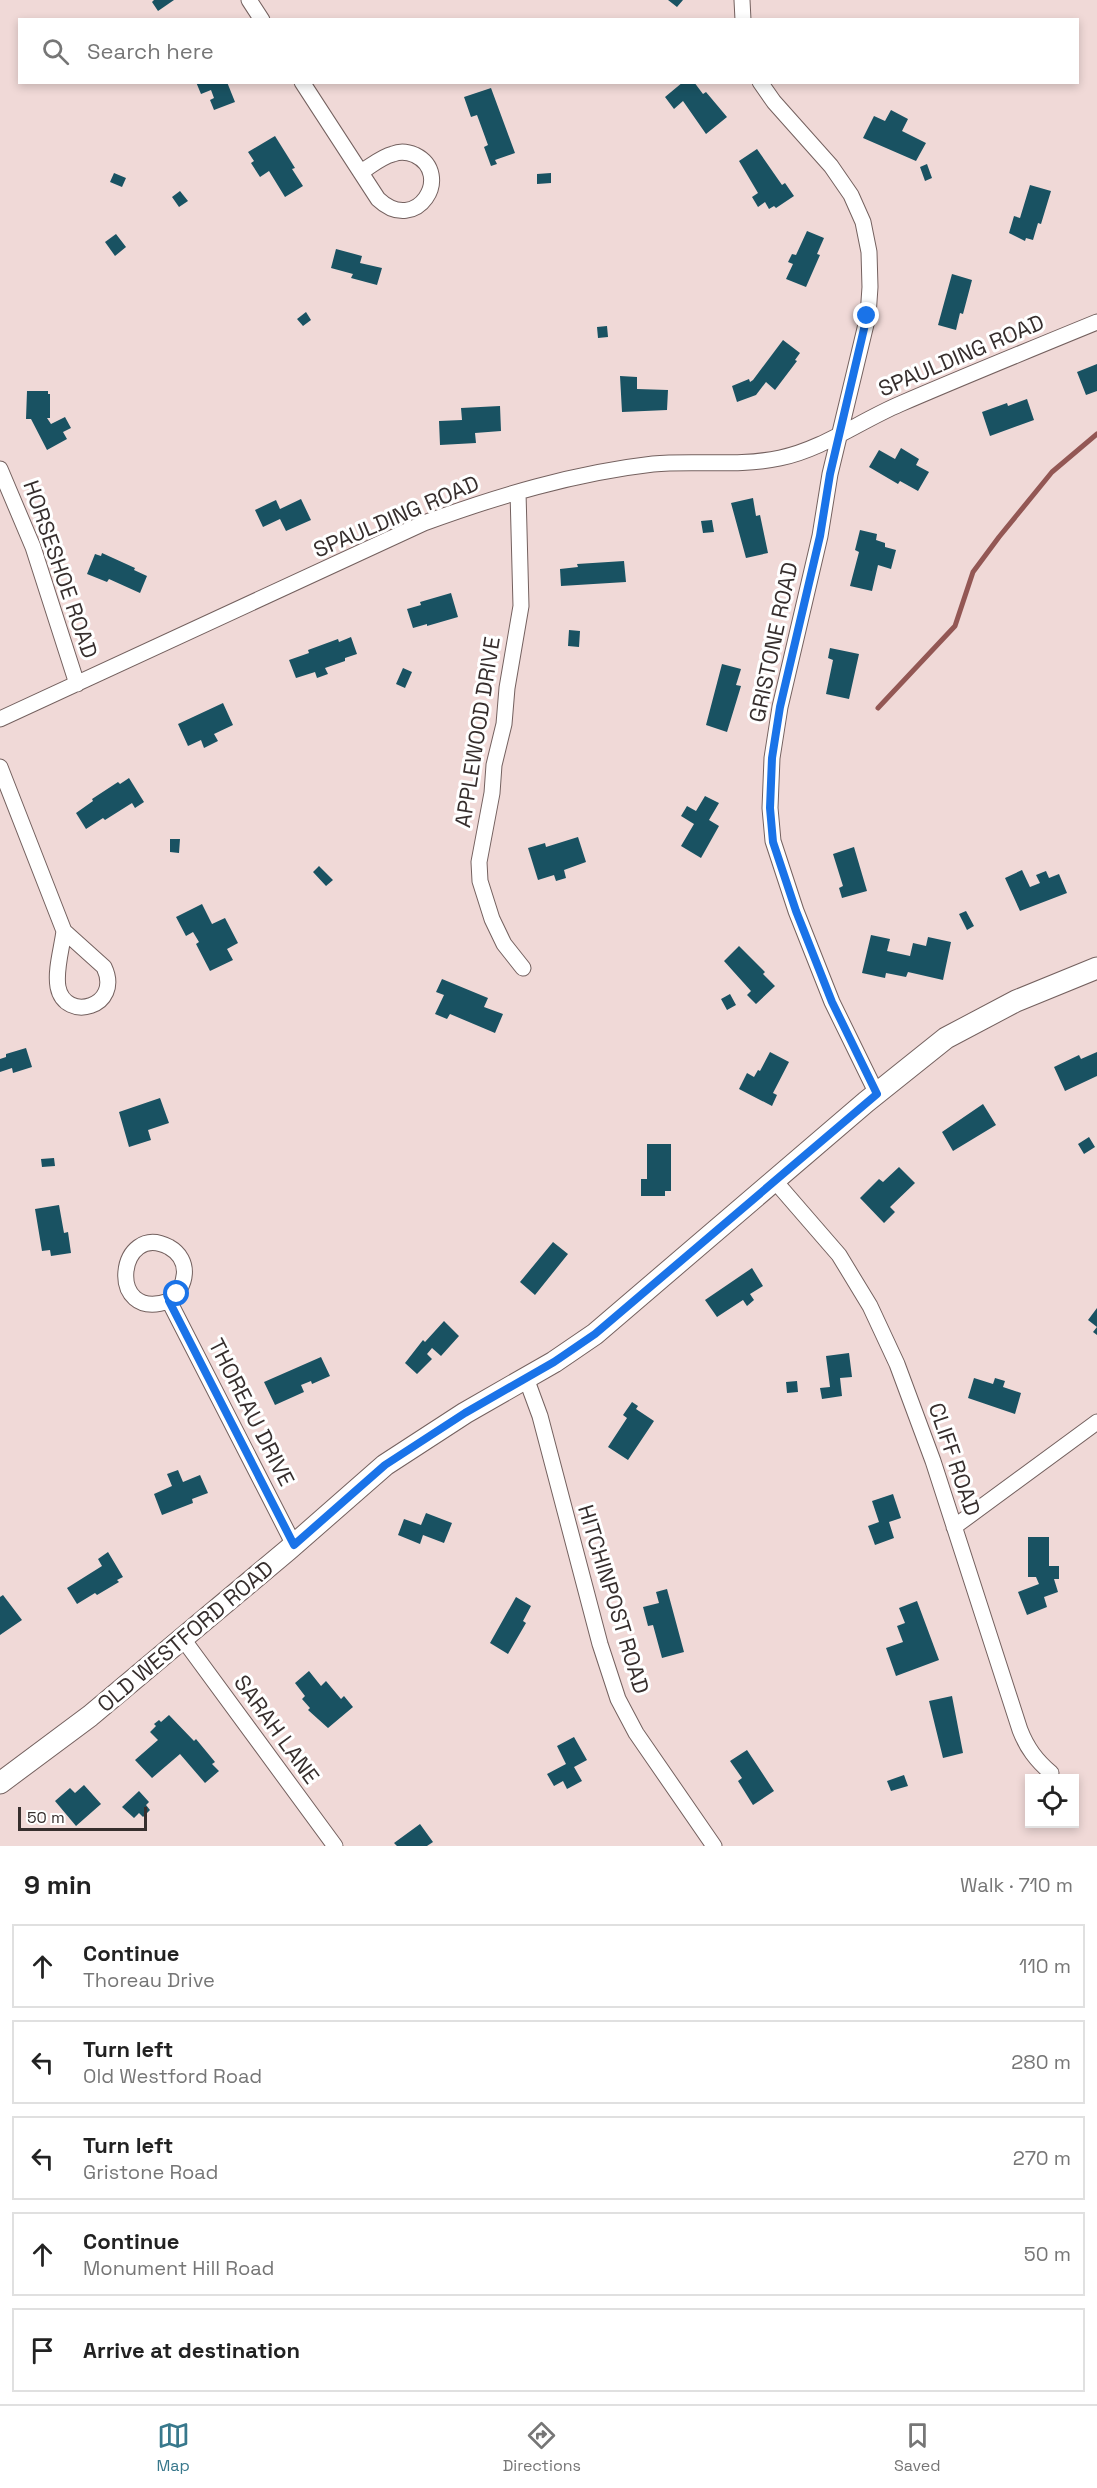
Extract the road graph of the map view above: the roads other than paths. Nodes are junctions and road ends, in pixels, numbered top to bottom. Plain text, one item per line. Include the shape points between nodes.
1 (249, 0) edge
2 (742, 0) edge
3 (260, 18) edge
4 (743, 18) edge
5 (303, 84) edge
6 (761, 84) edge
7 (361, 172) junction
8 (1097, 322) edge
9 (841, 434) junction
10 (0, 469) edge
11 (518, 492) junction
12 (77, 684) junction
13 (0, 719) edge
14 (0, 767) edge
15 (64, 931) junction
16 (523, 968) dead end
17 (1097, 968) edge
18 (877, 1094) junction
19 (774, 1180) junction
20 (169, 1301) junction
21 (526, 1378) junction
22 (1097, 1422) edge
23 (954, 1527) junction
24 (294, 1545) junction
25 (183, 1639) junction
26 (1051, 1773) dead end
27 (0, 1783) edge
28 (335, 1846) edge
29 (714, 1846) edge

1 - 3 street
2 - 4 street
5 - 7 street
6 - 9 street, GRISTONE ROAD via 831,166 863,222 869,252 867,316
7 - 7 street via 378,199 395,210 414,209 423,203 432,186 422,159 404,152 386,157
8 - 9 street, SPAULDING ROAD via 898,405
9 - 11 street, SPAULDING ROAD via 780,458 655,464 565,479
9 - 18 street, GRISTONE ROAD via 780,707 770,808 773,842 796,911 832,1002
10 - 12 street, HORSESHOE ROAD via 33,547
11 - 12 street, SPAULDING ROAD via 424,523
11 - 16 street, APPLEWOOD DRIVE via 521,606 479,862 480,881 492,919 504,944
12 - 13 street, SPAULDING ROAD
14 - 15 street
15 - 15 street via 58,977 60,993 80,1007 96,1004 107,991 104,967
17 - 18 main road, OLD WESTFORD ROAD via 1016,1001 946,1038
18 - 19 main road, OLD WESTFORD ROAD
19 - 21 main road, OLD WESTFORD ROAD via 595,1334
19 - 23 street, CLIFF ROAD via 839,1255 870,1306 897,1364
20 - 20 street via 183,1286 185,1276 179,1256 163,1244 134,1251 124,1268 127,1287 141,1301
20 - 24 street, THOREAU DRIVE
21 - 24 main road, OLD WESTFORD ROAD via 385,1465
21 - 29 street, HITCHINPOST ROAD via 618,1699 636,1733
22 - 23 street
23 - 26 street, CLIFF ROAD via 1027,1748
24 - 25 main road, OLD WESTFORD ROAD
25 - 27 main road, OLD WESTFORD ROAD via 90,1716
25 - 28 street, SARAH LANE

